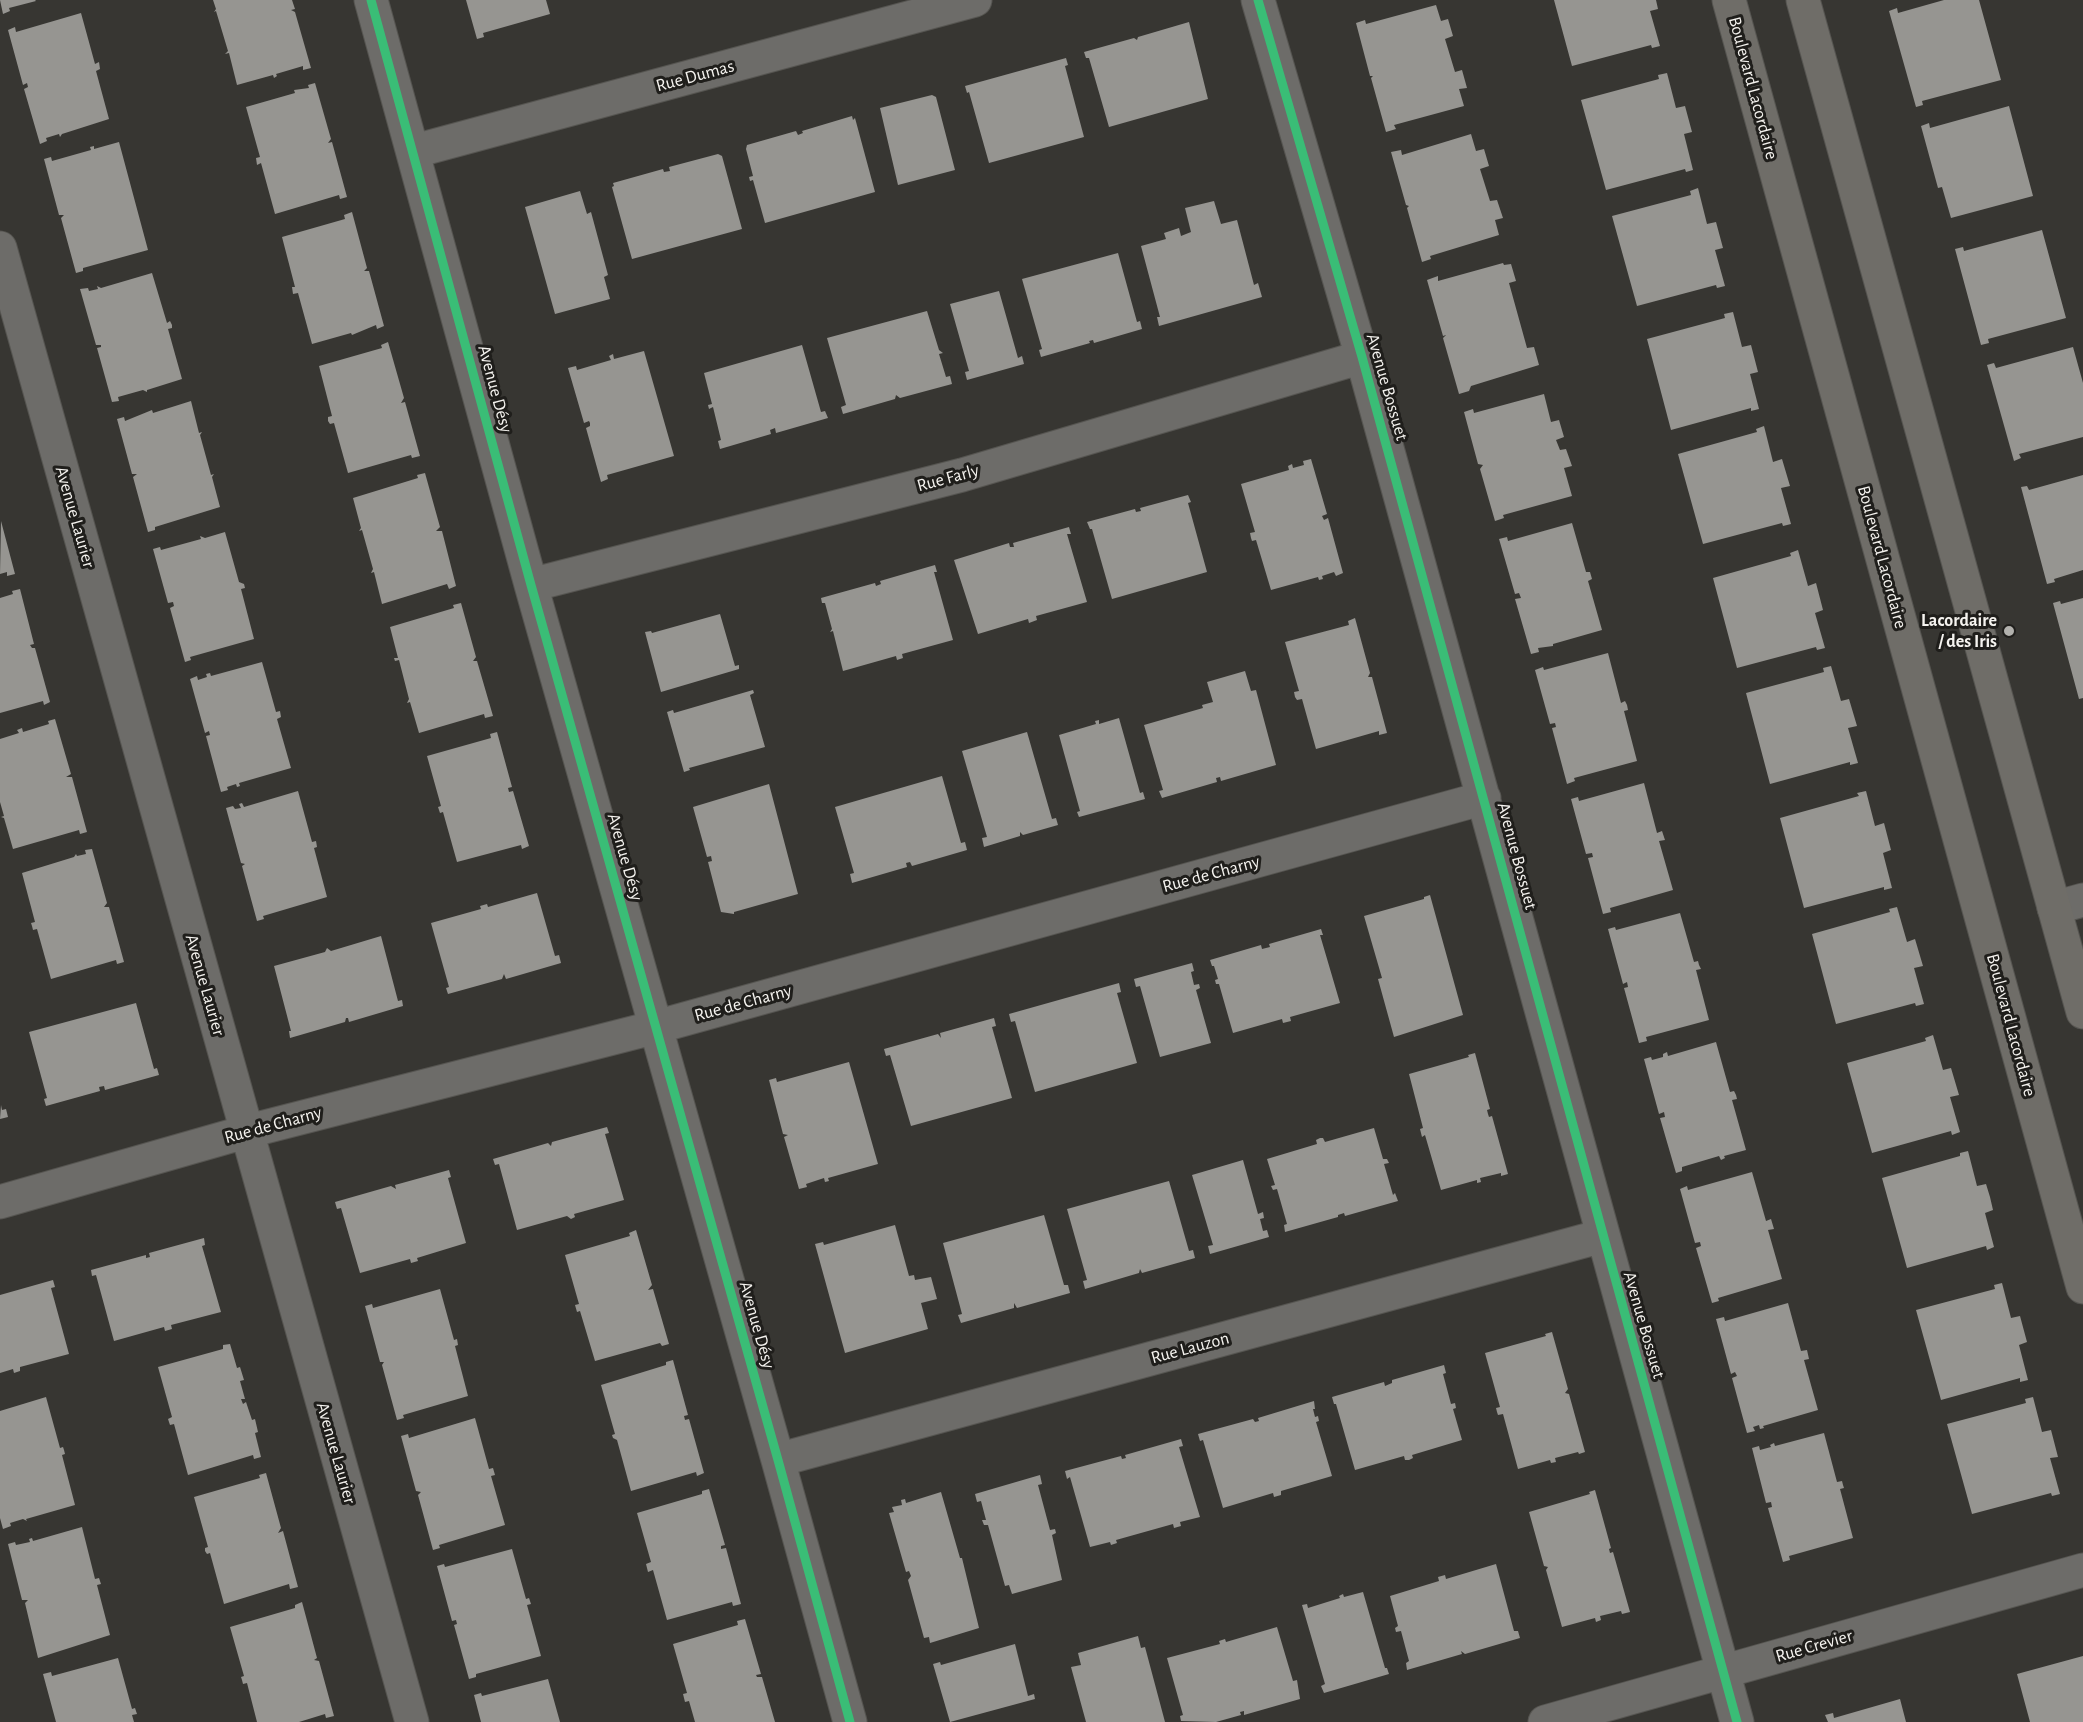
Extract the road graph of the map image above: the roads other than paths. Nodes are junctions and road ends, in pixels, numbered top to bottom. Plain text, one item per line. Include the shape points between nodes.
1 (371, 0) edge
2 (975, 0) edge
3 (1258, 0) edge
4 (1729, 0) edge
5 (1803, 0) edge
6 (415, 151) junction
7 (0, 248) edge
8 (1362, 357) junction
9 (531, 585) junction
10 (1484, 798) junction
11 (2069, 904) edge
12 (2083, 1012) edge
13 (656, 1027) junction
14 (245, 1132) junction
15 (0, 1202) edge
16 (1602, 1236) junction
17 (2083, 1287) edge
18 (778, 1460) junction
19 (2083, 1569) edge
20 (1723, 1672) junction
21 (411, 1722) edge
22 (850, 1722) edge
23 (1545, 1722) edge
24 (1737, 1722) edge

1 - 6 street, Avenue Désy
2 - 6 street, Rue Dumas
3 - 8 street, Avenue Bossuet
4 - 17 main road, Boulevard Lacordaire
5 - 11 main road
6 - 9 street, Avenue Désy
7 - 14 street, Avenue Laurier
8 - 9 street, Rue Farly via 962,475
8 - 10 street, Avenue Bossuet
9 - 13 street, Avenue Désy
10 - 13 street, Rue de Charny
10 - 16 street, Avenue Bossuet
11 - 12 main road
13 - 14 street, Rue de Charny
13 - 18 street, Avenue Désy
14 - 15 street, Rue de Charny
14 - 21 street, Avenue Laurier
16 - 18 street, Rue Lauzon
16 - 20 street, Avenue Bossuet
18 - 22 street, Avenue Désy
19 - 20 street, Rue Crevier
20 - 23 street, Rue Crevier
20 - 24 street, Avenue Bossuet

